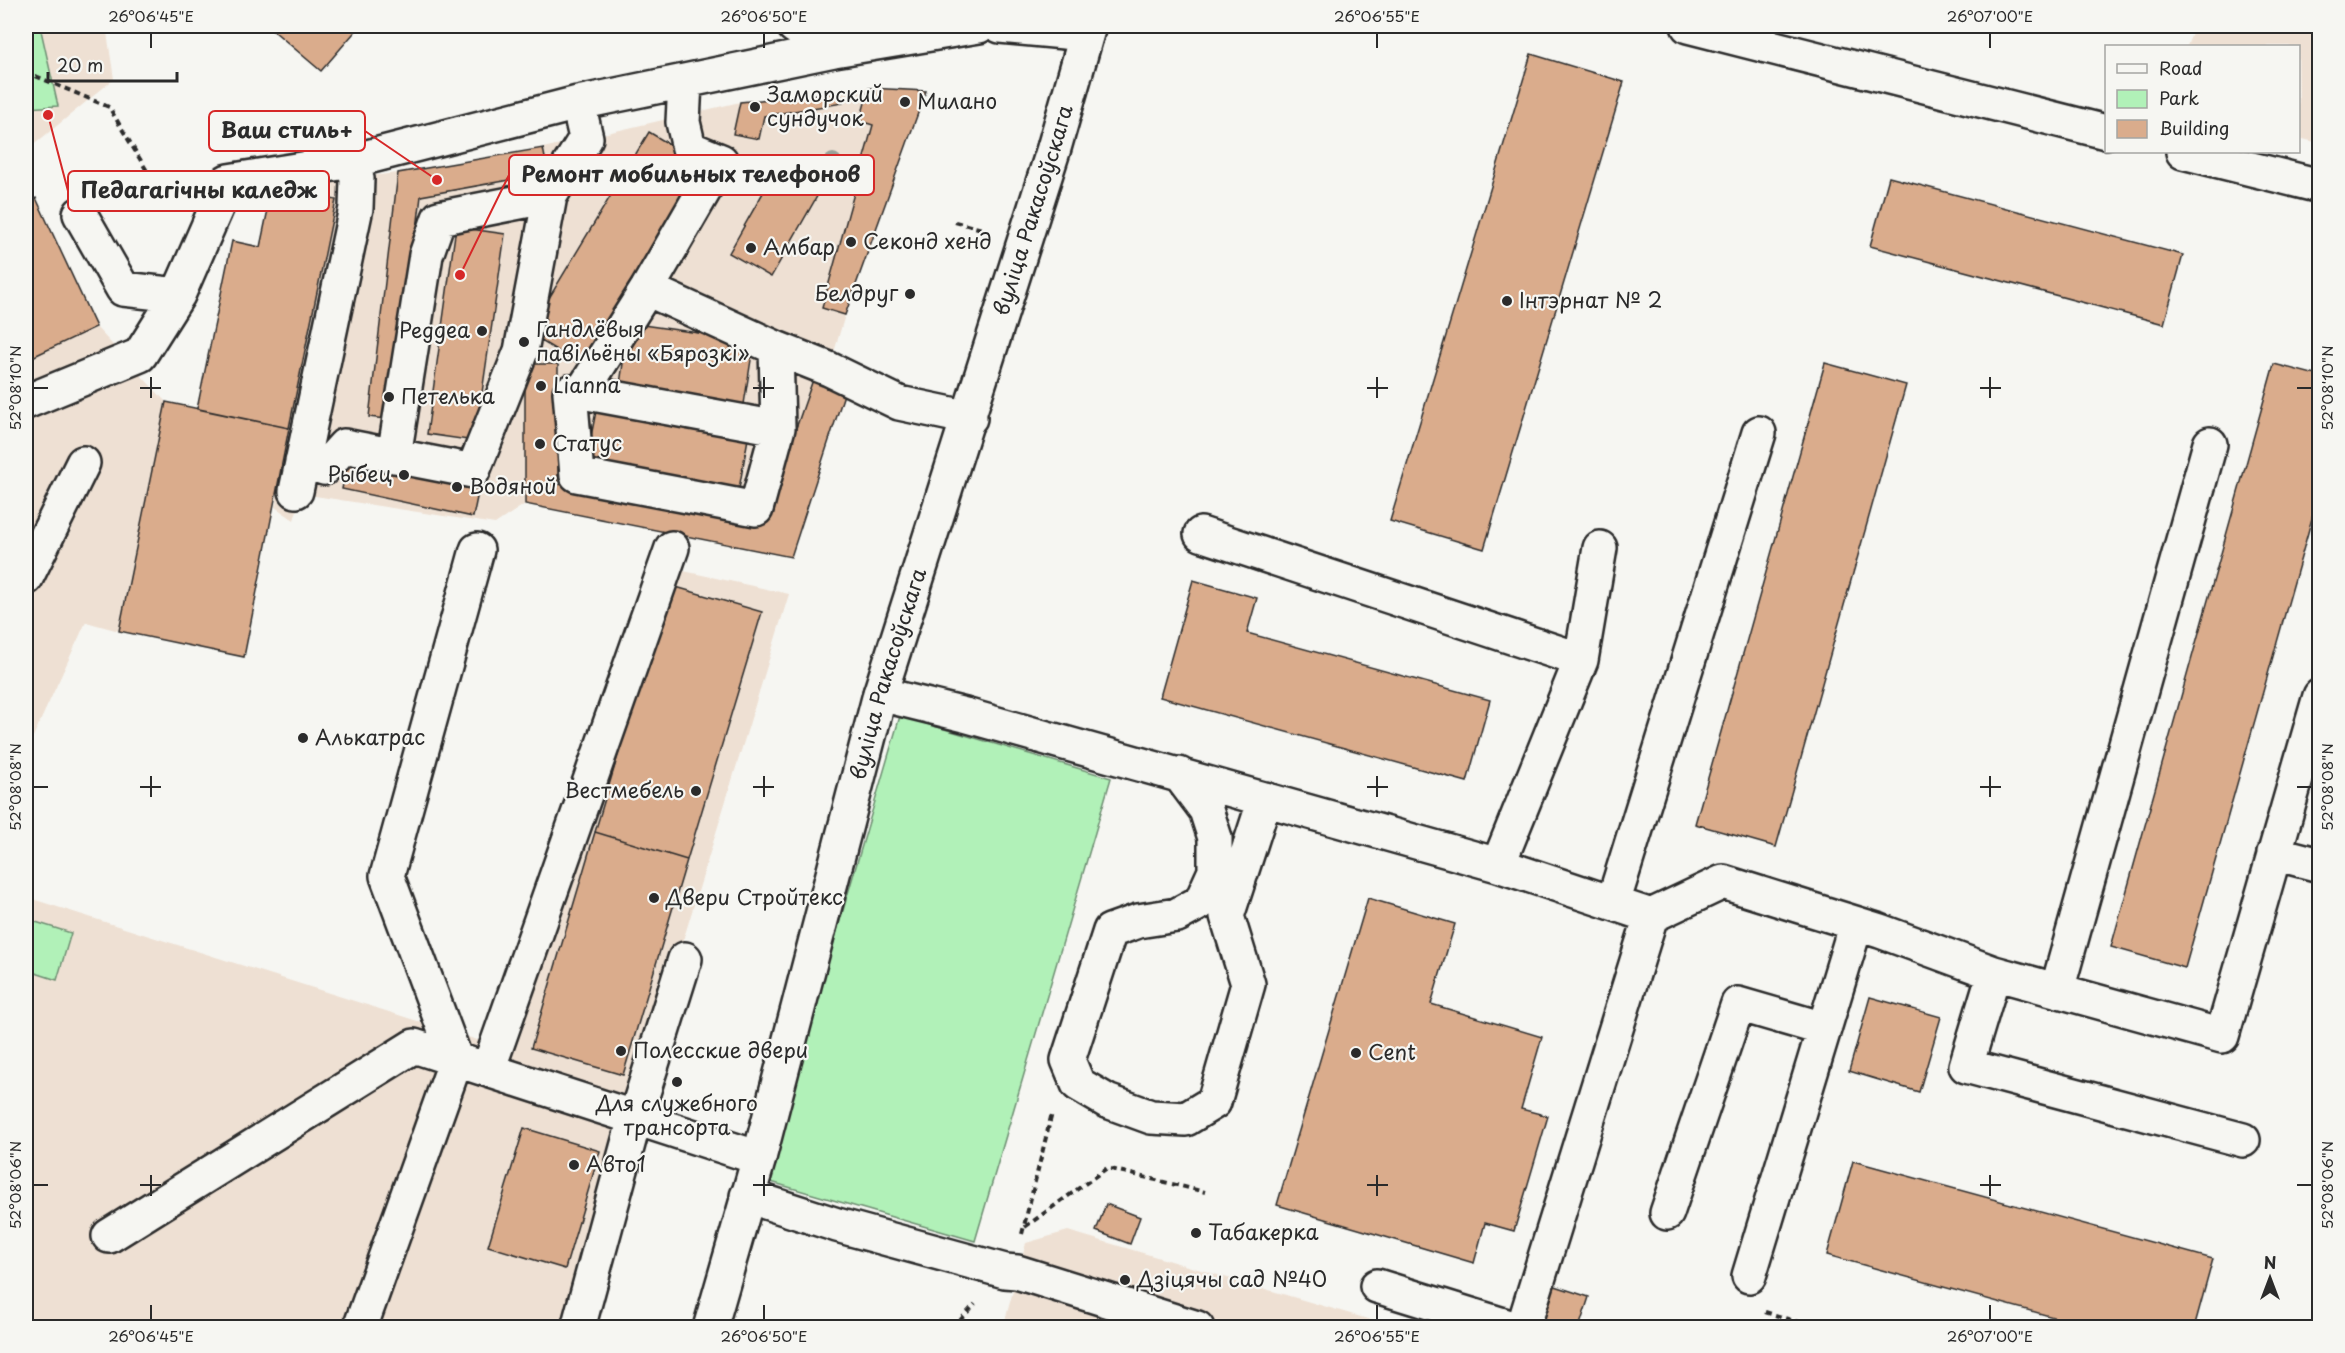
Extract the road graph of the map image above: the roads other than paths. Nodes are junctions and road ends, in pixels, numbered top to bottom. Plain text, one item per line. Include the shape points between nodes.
1 (794, 26) edge
2 (979, 26) edge
3 (1000, 26) edge
4 (1688, 26) edge
5 (1088, 30) edge
6 (834, 50) junction
7 (685, 82) junction
8 (578, 103) junction
9 (2105, 132) edge
10 (2187, 153) edge
11 (352, 161) junction
12 (2319, 186) edge
13 (550, 196) junction
14 (80, 214) dead end
15 (647, 289) junction
16 (178, 295) junction
17 (776, 348) junction
18 (582, 392) junction
19 (26, 402) edge
20 (970, 418) junction
21 (778, 428) junction
22 (1759, 433) dead end
23 (2210, 444) dead end
24 (394, 456) junction
25 (82, 463) dead end
26 (1202, 534) dead end
27 (672, 548) dead end
28 (1600, 548) dead end
29 (477, 550) dead end
30 (26, 578) edge
31 (1581, 660) junction
32 (880, 694) junction
33 (2319, 696) edge
34 (1179, 774) junction
35 (1265, 798) junction
36 (2274, 853) junction
37 (1498, 865) junction
38 (2319, 865) edge
39 (1613, 903) junction
40 (1651, 916) junction
41 (1856, 924) junction
42 (685, 959) dead end
43 (1994, 973) junction
44 (2057, 990) junction
45 (1824, 1029) junction
46 (456, 1060) junction
47 (488, 1071) junction
48 (635, 1118) junction
49 (2243, 1140) dead end
50 (759, 1158) junction
51 (747, 1196) junction
52 (1667, 1213) dead end
53 (110, 1236) dead end
54 (1749, 1276) dead end
55 (1377, 1286) dead end
56 (360, 1328) edge
57 (578, 1328) edge
58 (710, 1328) edge
59 (1197, 1328) edge
60 (1513, 1328) edge
61 (1522, 1328) edge

1 - 6 main road
2 - 6 main road
3 - 5 main road
4 - 9 main road
5 - 20 main road, вуліца Ракасоўскага
6 - 7 main road
7 - 8 main road
7 - 15 main road via 683,122 689,148 721,160
8 - 11 main road
8 - 13 main road via 586,138
10 - 12 main road
11 - 16 main road via 228,181
11 - 24 main road via 357,178 356,208 299,476 324,468 344,446
13 - 24 main road via 439,218 426,255
13 - 24 main road via 520,351 473,471
14 - 16 main road via 123,289
15 - 17 main road
15 - 18 main road
16 - 19 main road via 140,355
17 - 20 main road via 899,403
17 - 21 main road
18 - 21 main road
18 - 21 main road via 570,392 577,475 756,509
20 - 32 main road, вуліца Ракасоўскага
22 - 39 main road
23 - 44 main road
25 - 30 main road
26 - 31 main road
27 - 47 main road
28 - 31 main road
29 - 46 main road via 387,876
31 - 37 main road
32 - 34 main road
32 - 50 main road, вуліца Ракасоўскага
33 - 36 main road
34 - 35 main road
34 - 35 main road via 1206,810 1215,838 1215,871 1201,902 1177,915 1138,921 1110,931 1068,1060 1078,1084 1107,1101 1151,1117 1186,1119 1214,1102 1248,984 1227,916
35 - 37 main road
36 - 38 main road
36 - 44 main road via 2222,1036
37 - 39 main road
39 - 40 main road
40 - 41 main road via 1723,882
40 - 61 main road
41 - 43 main road
41 - 45 main road
42 - 48 main road
43 - 44 main road
43 - 49 main road via 1966,1066
45 - 52 main road via 1738,1004
45 - 54 main road
46 - 47 main road
46 - 53 main road via 414,1046
46 - 56 main road
47 - 48 main road
48 - 50 main road
48 - 57 main road
50 - 51 main road, вуліца Ракасоўскага
51 - 58 main road, вуліца Ракасоўскага
51 - 59 main road via 837,1225 1017,1272
55 - 60 main road

